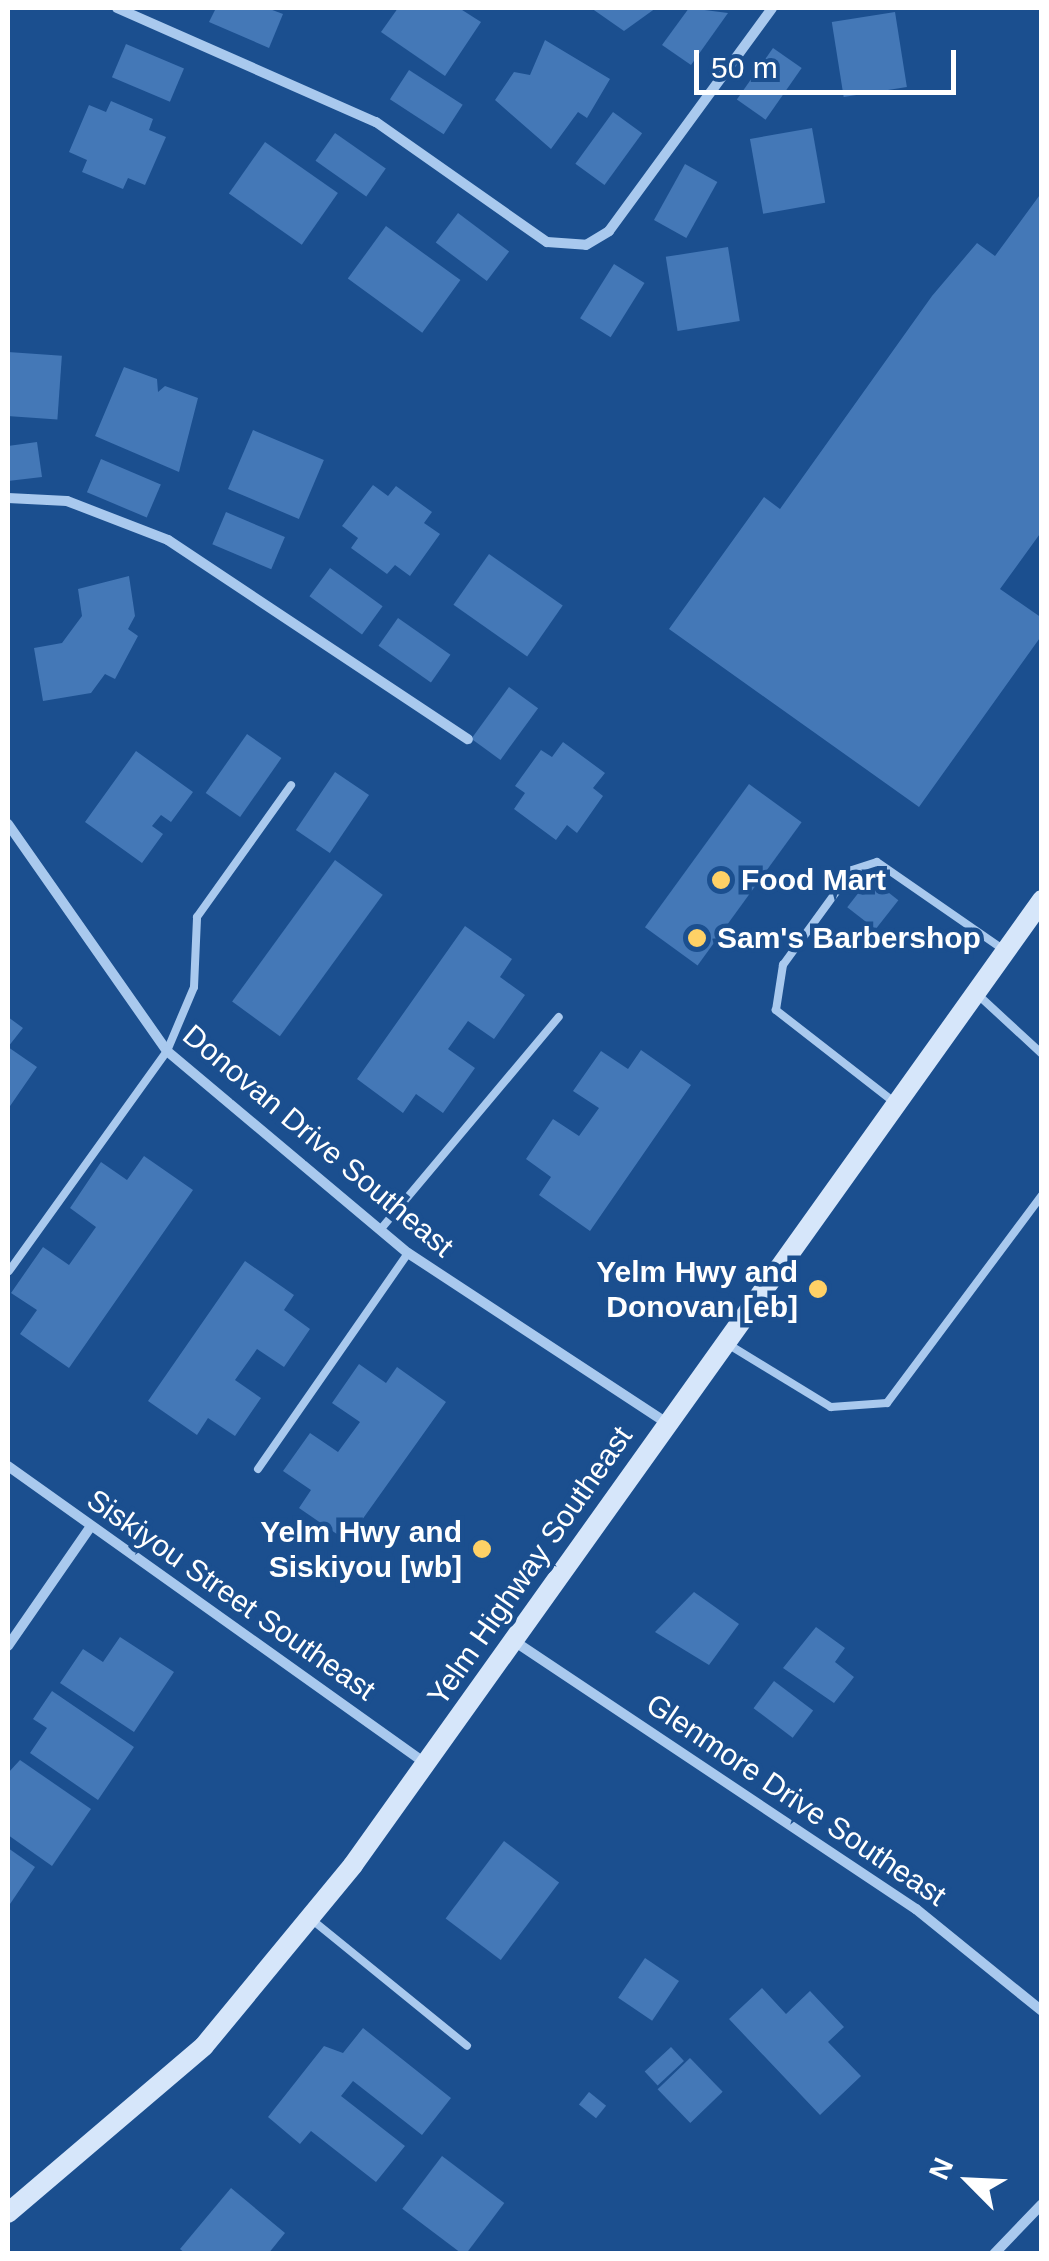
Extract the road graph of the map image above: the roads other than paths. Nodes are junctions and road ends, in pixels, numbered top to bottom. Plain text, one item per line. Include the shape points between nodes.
1 (117, 8) edge
2 (772, 8) edge
3 (8, 498) edge
4 (468, 739) dead end
5 (290, 784) dead end
6 (8, 824) edge
7 (1042, 900) edge
8 (1006, 951) junction
9 (976, 993) junction
10 (559, 1017) dead end
11 (167, 1051) junction
12 (1042, 1054) edge
13 (898, 1104) junction
14 (1042, 1195) edge
15 (380, 1230) junction
16 (408, 1254) junction
17 (9, 1271) edge
18 (726, 1343) junction
19 (668, 1424) junction
20 (8, 1466) edge
21 (258, 1469) dead end
22 (91, 1526) junction
23 (514, 1641) junction
24 (8, 1646) edge
25 (426, 1764) junction
26 (311, 1918) junction
27 (1042, 2010) edge
28 (467, 2046) dead end
29 (1042, 2204) edge
30 (8, 2213) edge
31 (994, 2254) edge

1 - 2 street via 376,122 547,242 586,245 608,231
3 - 4 street via 67,501 168,540
5 - 11 lane via 197,917 194,986
6 - 11 street, Donovan Drive Southeast
7 - 8 main road, Yelm Highway Southeast
8 - 9 main road, Yelm Highway Southeast
8 - 13 lane via 863,860 783,965 776,1010
9 - 12 lane
9 - 13 main road, Yelm Highway Southeast
10 - 15 lane
11 - 15 street, Donovan Drive Southeast
11 - 17 lane
13 - 18 main road, Yelm Highway Southeast
14 - 18 lane via 887,1403 830,1407
15 - 16 street, Donovan Drive Southeast
16 - 19 street, Donovan Drive Southeast
16 - 21 lane
18 - 19 main road, Yelm Highway Southeast
19 - 23 main road, Yelm Highway Southeast
20 - 22 street, Siskiyou Street Southeast
22 - 24 street
22 - 25 street, Siskiyou Street Southeast
23 - 25 main road, Yelm Highway Southeast
23 - 27 street, Glenmore Drive Southeast via 916,1909
25 - 26 main road, Yelm Highway Southeast
26 - 28 lane
26 - 30 main road, Yelm Highway Southeast via 204,2046
29 - 31 street

